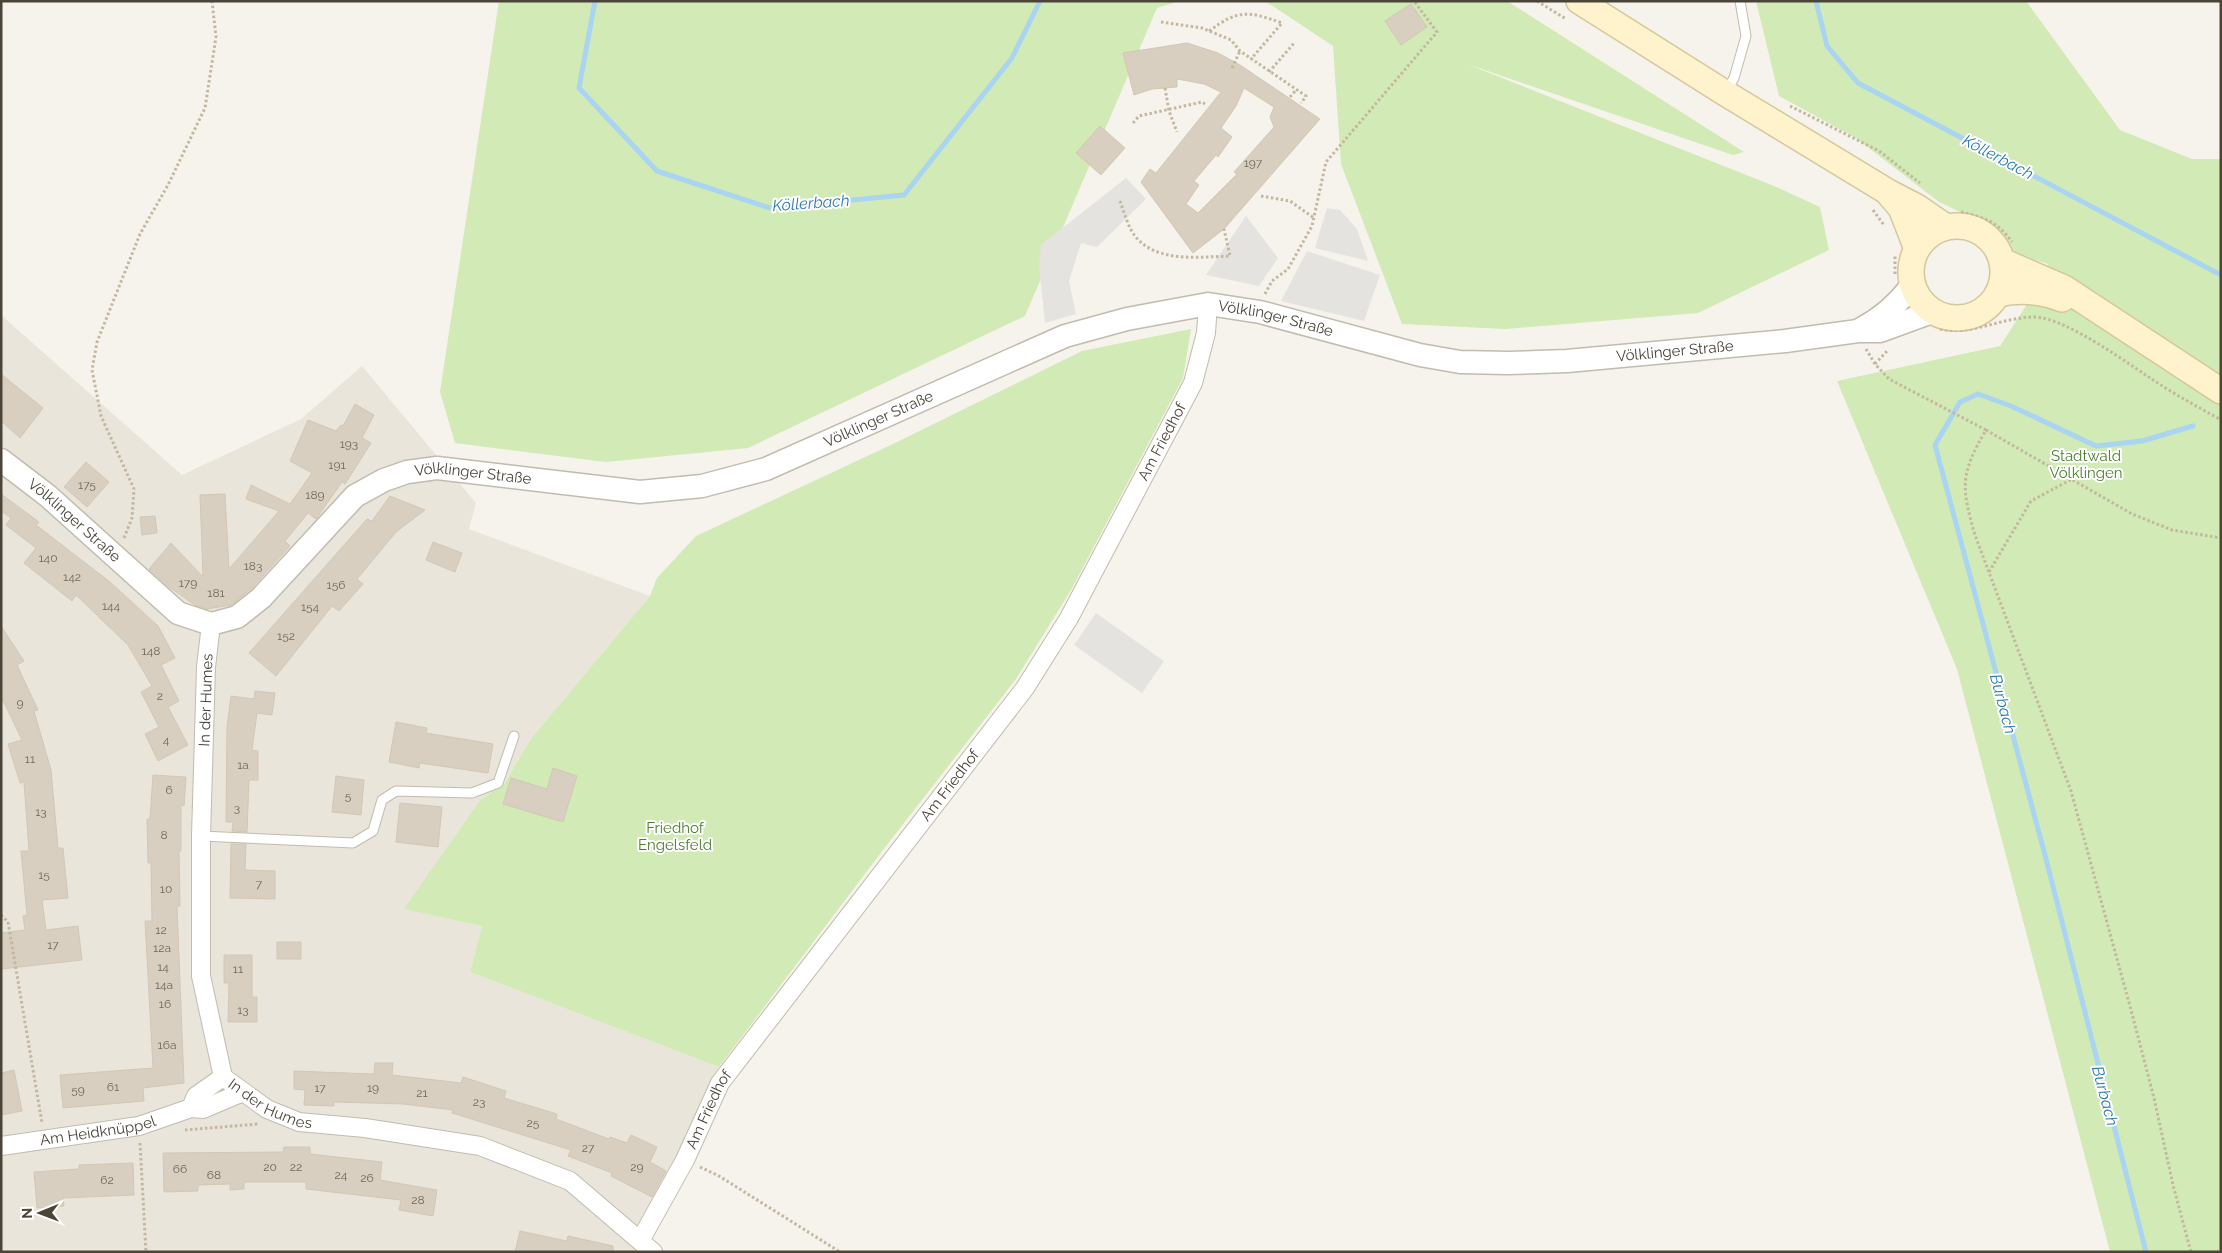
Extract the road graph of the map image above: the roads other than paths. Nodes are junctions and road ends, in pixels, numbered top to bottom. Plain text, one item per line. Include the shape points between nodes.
1 (1579, 1) edge
2 (1740, 1) edge
3 (1725, 93) junction
4 (1888, 192) junction
5 (1946, 227) junction
6 (1917, 248) junction
7 (2002, 262) junction
8 (1912, 285) junction
9 (1998, 294) junction
10 (1208, 304) junction
11 (1932, 320) junction
12 (2114, 320) junction
13 (1858, 331) junction
14 (2221, 392) edge
15 (1, 460) edge
16 (211, 624) junction
17 (514, 736) dead end
18 (201, 836) junction
19 (223, 1077) junction
20 (242, 1092) junction
21 (191, 1108) junction
22 (1, 1146) edge
23 (647, 1246) edge

1 - 3 main road
2 - 3 lane via 1746,36 1734,78
3 - 4 main road
4 - 5 main road via 1918,207
4 - 6 main road via 1901,208
5 - 6 main road via 1930,235
5 - 7 main road via 1959,226 1981,232 1996,248
6 - 8 main road via 1911,266
7 - 9 main road via 2003,279
7 - 12 main road via 2064,288
8 - 11 main road
8 - 13 street, Völklinger Straße via 1895,305
9 - 11 main road via 1975,316
9 - 12 main road via 2042,293
10 - 13 street, Völklinger Straße via 1260,312 1420,355 1460,362 1567,361
10 - 16 street, Völklinger Straße via 1127,318 1065,336 766,468 702,486 640,492 437,468 407,472 355,496 261,598 237,617
10 - 23 street, Am Friedhof via 1206,333 1193,383 1069,618 1025,688 720,1083
11 - 13 street, Völklinger Straße
12 - 14 main road
15 - 16 street, Völklinger Straße via 48,496 178,614
16 - 18 street, In der Humes via 206,667
17 - 18 lane via 498,783 472,793 396,791 382,800 372,831 352,843
18 - 19 street, In der Humes via 202,976
19 - 20 street, In der Humes
19 - 21 street via 196,1096
20 - 21 street, Am Heidknüppel via 203,1109
20 - 23 street, In der Humes via 267,1109 299,1122 364,1128 480,1146 570,1181
21 - 22 street, Am Heidknüppel via 139,1126

